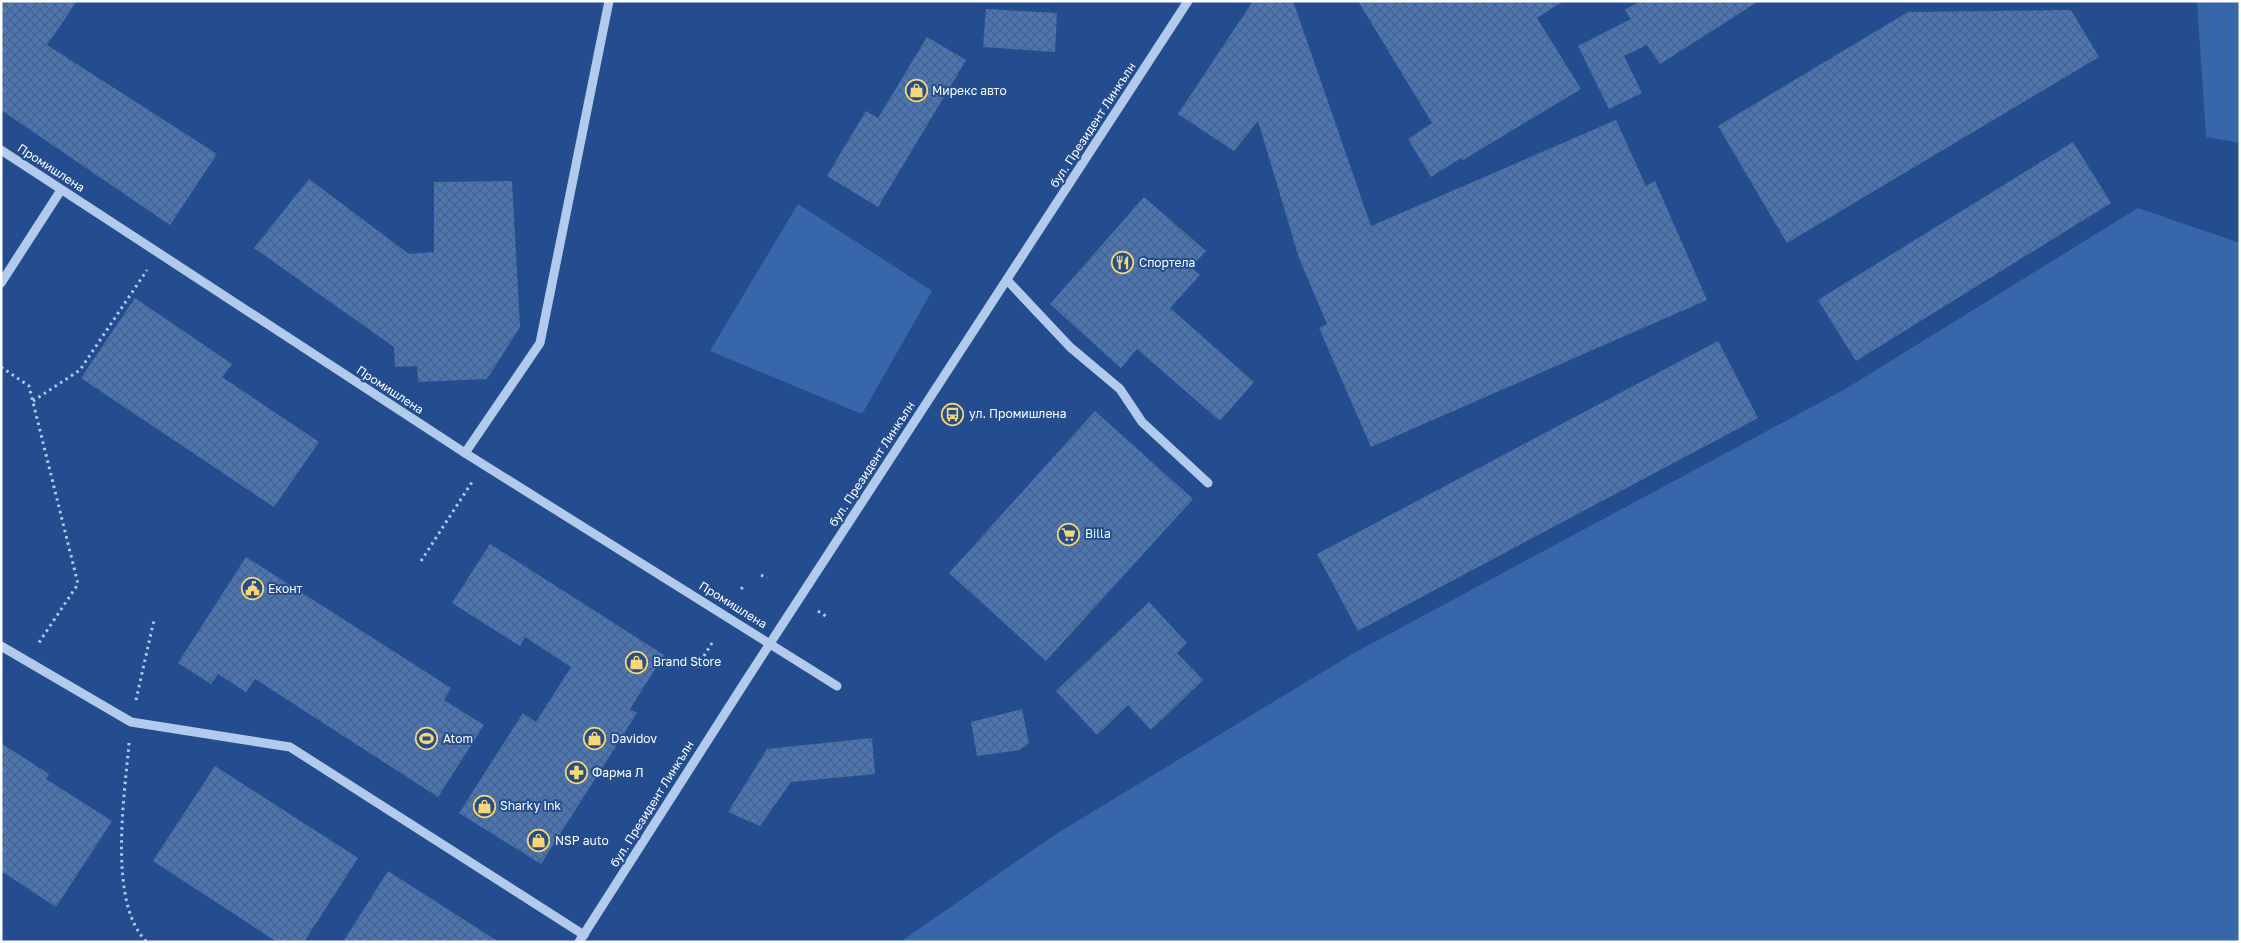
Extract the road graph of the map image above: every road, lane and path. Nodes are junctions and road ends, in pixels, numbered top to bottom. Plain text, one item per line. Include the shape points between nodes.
1 (609, 1) edge
2 (1188, 1) edge
3 (1, 150) edge
4 (61, 190) junction
5 (158, 253) junction
6 (1007, 280) junction
7 (1, 283) edge
8 (1, 367) edge
9 (33, 401) junction
10 (464, 453) junction
11 (483, 465) junction
12 (1208, 482) dead end
13 (421, 561) dead end
14 (762, 575) dead end
15 (767, 578) dead end
16 (818, 611) dead end
17 (827, 617) dead end
18 (154, 620) dead end
19 (712, 643) dead end
20 (770, 643) junction
21 (1, 646) edge
22 (27, 661) junction
23 (697, 667) dead end
24 (837, 686) dead end
25 (131, 722) junction
26 (581, 938) edge
27 (147, 942) edge

1 - 10 street via 540,344
2 - 6 street, бул. Президент Линкълн
3 - 4 street, Промишлена
4 - 5 street, Промишлена
4 - 7 street
5 - 9 path via 80,370
5 - 10 street, Промишлена
6 - 12 street via 1070,347 1120,389 1142,422
6 - 20 street, бул. Президент Линкълн
8 - 9 path via 29,386
9 - 22 path via 78,584
10 - 11 street, Промишлена
11 - 13 path
11 - 20 street, Промишлена
14 - 15 path
16 - 17 path
18 - 25 path
19 - 23 path
20 - 24 street, Промишлена
20 - 26 street, бул. Президент Линкълн
21 - 22 street
22 - 25 street
25 - 26 street via 290,747
25 - 27 path via 120,844 127,906

